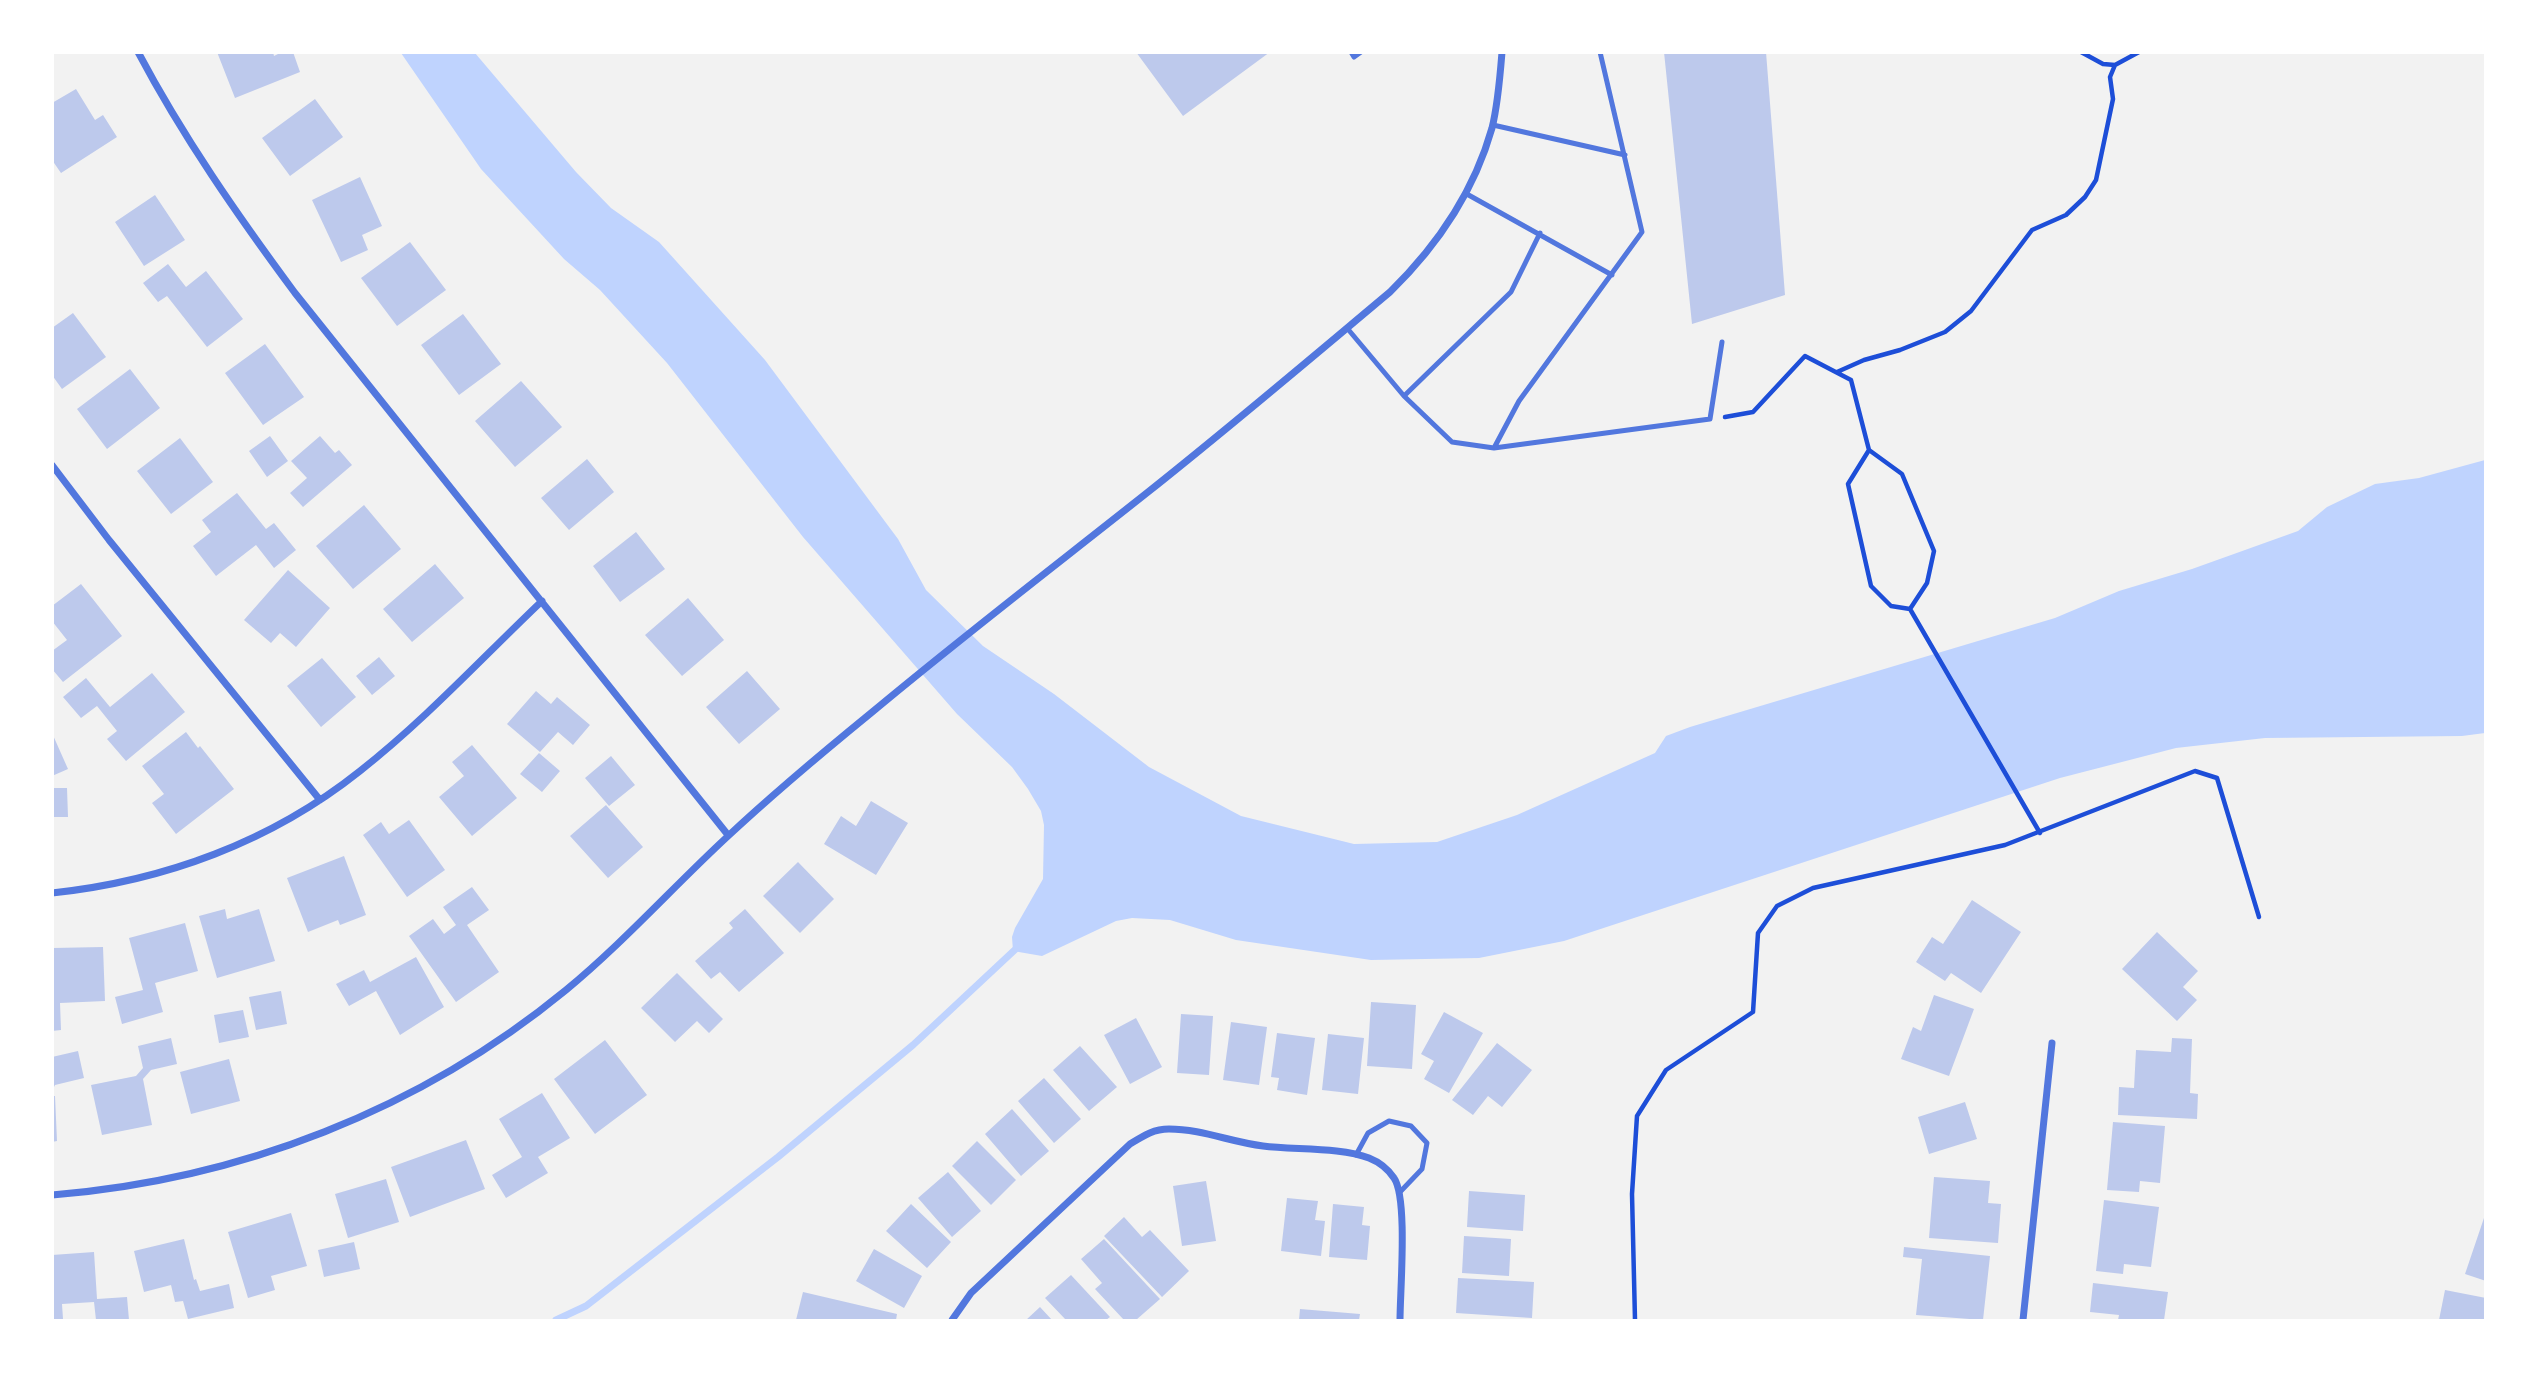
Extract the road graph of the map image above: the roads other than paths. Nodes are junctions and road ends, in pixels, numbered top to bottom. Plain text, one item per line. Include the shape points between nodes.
1 (138, 52) edge
2 (1351, 52) edge
3 (1361, 52) edge
4 (1502, 52) edge
5 (1600, 52) edge
6 (1493, 125) junction
7 (1625, 155) junction
8 (1465, 193) junction
9 (1540, 233) junction
10 (1612, 275) junction
11 (1347, 328) junction
12 (1721, 342) dead end
13 (1404, 396) junction
14 (1494, 447) junction
15 (52, 465) edge
16 (542, 601) junction
17 (320, 800) junction
18 (728, 835) junction
19 (52, 893) edge
20 (2052, 1043) dead end
21 (1356, 1155) junction
22 (1399, 1192) junction
23 (52, 1195) edge
24 (952, 1321) edge
25 (1400, 1321) edge
26 (2023, 1321) edge

1 - 16 street via 200,159 280,273
2 - 3 lane via 1354,57
4 - 6 street
5 - 7 lane
6 - 7 lane
6 - 8 street
7 - 10 lane via 1642,232
8 - 9 lane
8 - 11 street via 1418,265
9 - 10 lane
9 - 13 lane via 1511,292
10 - 14 lane via 1519,401
11 - 13 lane
11 - 18 street via 1150,491 1012,597
12 - 14 lane via 1710,419
13 - 14 lane via 1452,442
15 - 17 street
16 - 17 street via 396,741
16 - 18 street
17 - 19 street via 262,835 220,853 147,877
18 - 23 street via 566,990 505,1035 407,1095 297,1143 242,1161 177,1178
20 - 26 street
21 - 22 street via 1380,1163
21 - 22 lane via 1368,1133 1389,1121 1412,1126 1427,1143 1422,1169
21 - 24 street via 1261,1146 1201,1131 1149,1132 1130,1144 971,1293
22 - 25 street

